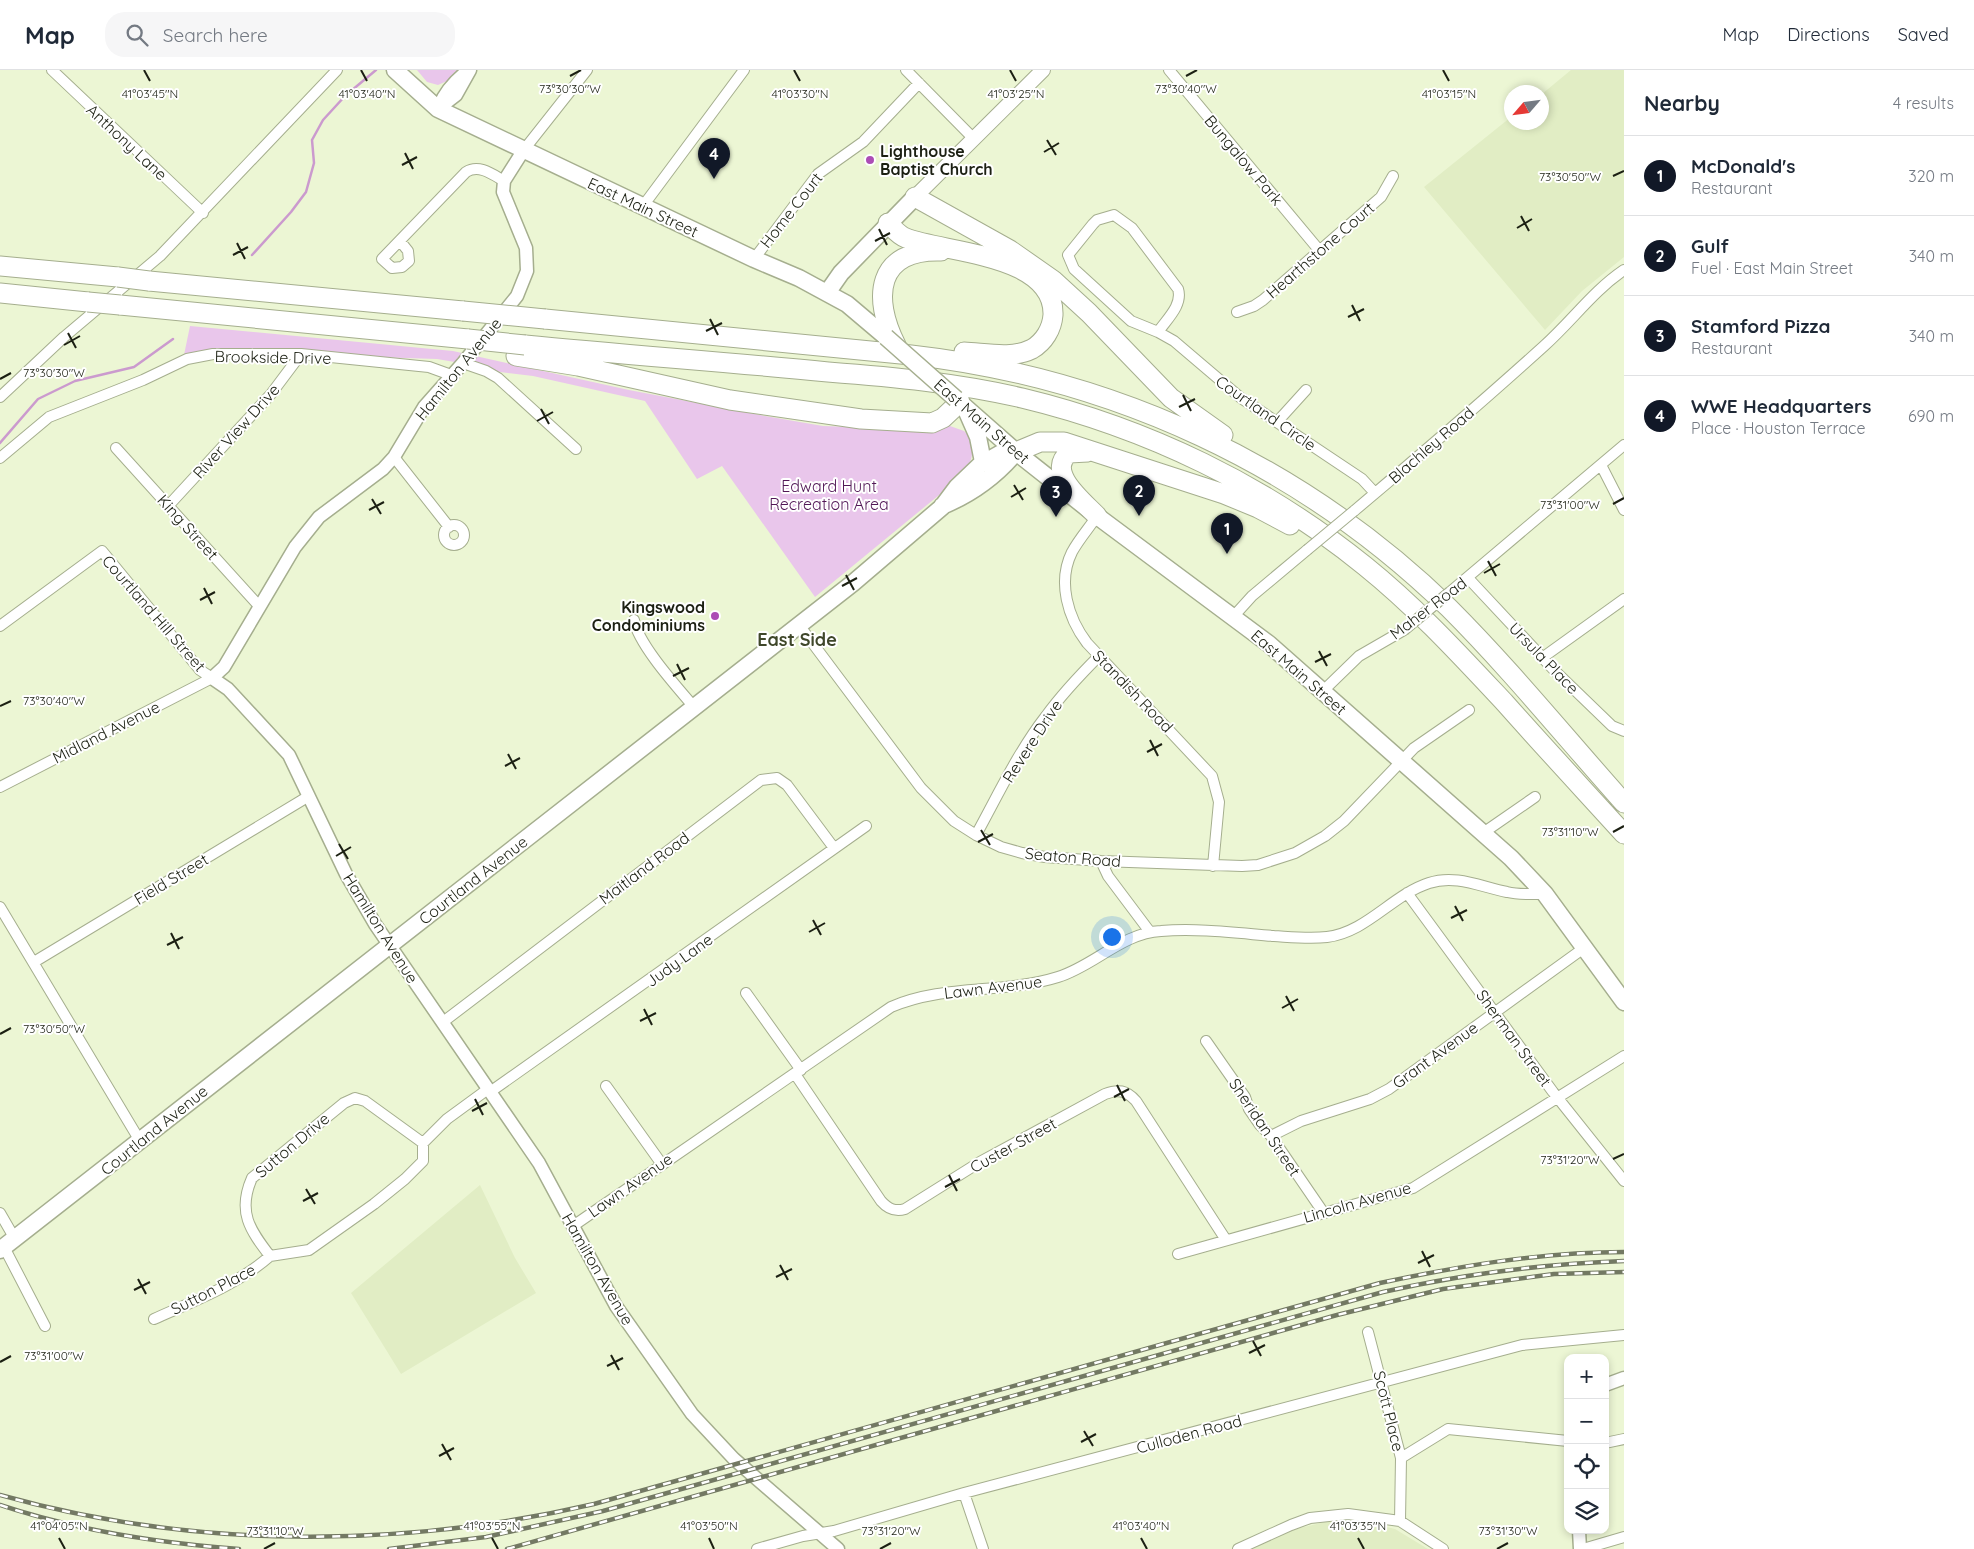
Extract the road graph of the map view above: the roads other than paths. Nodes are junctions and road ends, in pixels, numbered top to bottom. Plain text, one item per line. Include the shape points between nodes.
1 (52, 70) edge
2 (337, 70) edge
3 (395, 70) edge
4 (469, 70) edge
5 (587, 70) edge
6 (744, 70) edge
7 (906, 70) edge
8 (1043, 70) edge
9 (1169, 70) edge
10 (919, 83) junction
11 (438, 109) junction
12 (974, 139) junction
13 (523, 151) junction
14 (1393, 176) dead end
15 (504, 181) junction
16 (915, 196) junction
17 (643, 206) junction
18 (203, 213) junction
19 (888, 223) junction
20 (400, 241) dead end
21 (1319, 250) junction
22 (975, 254) junction
23 (754, 259) junction
24 (0, 266) edge
25 (1624, 270) edge
26 (0, 293) edge
27 (827, 293) junction
28 (1237, 312) dead end
29 (1158, 332) junction
30 (891, 341) junction
31 (774, 342) junction
32 (520, 350) junction
33 (301, 354) junction
34 (463, 364) junction
35 (451, 375) junction
36 (1306, 390) dead end
37 (0, 397) edge
38 (960, 403) junction
39 (1277, 422) junction
40 (1624, 445) edge
41 (116, 448) dead end
42 (576, 449) dead end
43 (1016, 452) junction
44 (394, 457) junction
45 (0, 458) edge
46 (983, 462) junction
47 (1133, 465) junction
48 (1601, 466) junction
49 (1282, 479) junction
50 (961, 492) junction
51 (1376, 493) junction
52 (169, 505) junction
53 (1624, 510) edge
54 (1097, 516) junction
55 (449, 527) dead end
56 (1468, 578) junction
57 (1389, 585) junction
58 (1624, 599) edge
59 (259, 606) junction
60 (1233, 617) junction
61 (634, 620) dead end
62 (800, 624) junction
63 (0, 626) edge
64 (1099, 656) junction
65 (1542, 658) junction
66 (212, 678) junction
67 (1322, 691) junction
68 (694, 707) junction
69 (1469, 710) dead end
70 (1624, 731) edge
71 (1400, 762) junction
72 (0, 787) edge
73 (309, 796) junction
74 (1535, 797) dead end
75 (1624, 802) edge
76 (866, 826) dead end
77 (1483, 833) junction
78 (1624, 834) edge
79 (976, 835) junction
80 (834, 848) junction
81 (1101, 861) junction
82 (1213, 866) junction
83 (1407, 893) junction
84 (1545, 894) junction
85 (0, 907) edge
86 (1150, 932) junction
87 (389, 946) junction
88 (1584, 948) junction
89 (34, 962) junction
90 (746, 993) dead end
91 (1624, 1002) edge
92 (1495, 1011) junction
93 (443, 1022) junction
94 (1206, 1041) dead end
95 (1624, 1056) edge
96 (798, 1072) junction
97 (606, 1086) dead end
98 (490, 1091) junction
99 (1558, 1098) junction
100 (1271, 1136) junction
101 (140, 1141) junction
102 (423, 1143) junction
103 (661, 1163) junction
104 (1624, 1181) edge
105 (1323, 1212) junction
106 (0, 1213) edge
107 (573, 1226) junction
108 (1226, 1240) junction
109 (6, 1245) edge
110 (1178, 1254) dead end
111 (270, 1256) junction
112 (154, 1319) dead end
113 (45, 1326) dead end
114 (1368, 1332) dead end
115 (1624, 1335) edge
116 (1624, 1378) edge
117 (1383, 1383) junction
118 (1609, 1384) edge
119 (1624, 1439) edge
120 (1564, 1441) edge
121 (1609, 1442) edge
122 (1401, 1458) junction
123 (964, 1493) junction
124 (1400, 1521) junction
125 (820, 1534) junction
126 (1579, 1534) edge
127 (1624, 1537) edge
128 (773, 1547) edge
129 (758, 1549) edge
130 (838, 1549) edge
131 (983, 1549) edge
132 (1238, 1549) edge
133 (1443, 1549) edge
134 (1581, 1549) edge

1 - 18 street, Anthony Lane
2 - 18 street
3 - 11 main road, East Main Street
4 - 11 street via 456,79
5 - 13 street
6 - 17 street
7 - 10 street
8 - 12 main road
9 - 21 street, Bungalow Park
10 - 12 street
10 - 23 street, Home Court via 863,142 823,169
11 - 13 main road, East Main Street
12 - 16 main road
13 - 15 street
13 - 17 main road, East Main Street
14 - 21 street, Hearthstone Court via 1381,197
15 - 20 street via 481,170 469,170
15 - 34 street, Hamilton Avenue via 505,201 526,248 527,270 517,296
16 - 19 main road
16 - 49 highway via 1047,275 1089,313 1171,398
17 - 23 main road, East Main Street
18 - 37 street via 160,256 64,337
19 - 22 highway via 904,237
19 - 27 main road via 841,273
21 - 28 street, Hearthstone Court via 1263,300
22 - 30 highway via 921,252 902,260 891,270 884,281 881,301
22 - 31 highway via 1024,272 1046,290 1053,317 1048,332 1038,345 1022,353 1005,354
23 - 27 main road, East Main Street
24 - 31 highway, bridge
25 - 51 street, Blachley Road via 1595,292 1563,329 1516,372
26 - 32 highway, bridge via 461,338
27 - 30 main road, East Main Street via 847,304
29 - 29 street, Courtland Circle via 1131,321 1073,268 1068,255 1097,220 1114,215 1126,222 1175,283 1179,300
29 - 39 street, Courtland Circle via 1174,341 1241,398
30 - 38 main road, East Main Street, bridge
31 - 49 highway via 940,358 1059,383 1174,423 1230,449
32 - 38 highway via 722,399 885,422 932,423 944,418
32 - 57 highway via 934,382 992,391 1060,408 1163,444 1242,483 1318,530
33 - 35 street, Brookside Drive via 428,368
33 - 45 street, Brookside Drive via 213,354 187,359 49,417
33 - 52 street, River View Drive via 271,394
34 - 35 street, Hamilton Avenue
34 - 42 street via 486,370 498,378
35 - 44 street, Hamilton Avenue via 424,407
36 - 39 street
38 - 43 main road, East Main Street
38 - 46 main road via 978,437
39 - 51 street, Courtland Circle via 1362,479
40 - 48 street, Maher Road
41 - 52 street, King Street
43 - 46 main road, Courtland Avenue via 1003,452
43 - 47 highway via 1040,442 1056,441
43 - 50 main road, Courtland Avenue via 998,471
43 - 54 main road, East Main Street
44 - 55 street
44 - 59 street, Hamilton Avenue via 383,469 318,517 295,547
46 - 50 main road, Courtland Avenue
47 - 54 highway via 1079,451 1065,456 1062,476
47 - 57 highway via 1258,508
48 - 53 street
48 - 56 street, Maher Road
49 - 75 highway via 1358,530 1428,589 1471,632
50 - 62 main road, Courtland Avenue
51 - 60 street, Blachley Road, bridge via 1252,596
52 - 59 street, King Street
54 - 60 main road, East Main Street
54 - 64 street, Standish Road via 1072,552 1066,574 1066,591 1074,625
56 - 65 street, Ursula Place
56 - 67 street, Maher Road, bridge via 1404,630 1359,656
57 - 78 highway via 1454,648
58 - 65 street
59 - 66 street, Hamilton Avenue via 224,668
60 - 67 main road, East Main Street
61 - 68 street via 635,630 646,647
62 - 68 main road, Courtland Avenue
62 - 79 street, Seaton Road via 921,788 954,821
63 - 66 street, Courtland Hill Street via 102,551 200,670
64 - 79 street, Revere Drive via 1044,718
64 - 82 street, Standish Road via 1212,776 1219,802
65 - 70 street, Ursula Place via 1612,726
66 - 72 street, Midland Avenue
66 - 73 street, Hamilton Avenue via 228,689 285,750
67 - 71 main road, East Main Street
68 - 87 main road, Courtland Avenue
69 - 71 street, Seaton Road via 1422,742
71 - 77 main road, East Main Street
71 - 82 street, Seaton Road via 1344,821 1308,846 1258,865
73 - 87 street, Hamilton Avenue via 346,874
73 - 89 street, Field Street
74 - 77 street
76 - 80 street, Judy Lane
77 - 84 main road, East Main Street
79 - 81 street, Seaton Road via 1002,847 1045,858
80 - 93 street, Maitland Road via 787,785 777,778 761,780
80 - 98 street, Judy Lane
81 - 82 street, Seaton Road
81 - 86 street via 1108,876
83 - 84 street, Lawn Avenue via 1430,882 1454,880 1507,892
83 - 86 street, Lawn Avenue via 1360,926 1326,937 1182,930
83 - 92 street, Sherman Street
84 - 88 main road, East Main Street
85 - 89 street
86 - 96 street, Lawn Avenue via 1132,938 1073,971 1042,981 926,995 905,1001 891,1007
87 - 93 street, Hamilton Avenue
87 - 101 main road, Courtland Avenue
88 - 91 main road, East Main Street
88 - 92 street, Grant Avenue
89 - 101 street
90 - 96 street
92 - 99 street, Sherman Street
92 - 100 street, Grant Avenue via 1389,1089 1370,1099 1301,1121
93 - 98 street, Hamilton Avenue
94 - 100 street, Sheridan Street via 1260,1125
95 - 99 street, Lincoln Avenue
96 - 103 street, Lawn Avenue
96 - 108 street, Custer Street via 881,1201 887,1208 896,1210 905,1209 980,1162 1105,1094 1119,1090 1125,1092 1136,1101
97 - 103 street
98 - 102 street via 447,1119
98 - 107 street, Hamilton Avenue via 540,1163
99 - 104 street, Sherman Street
99 - 105 street, Lincoln Avenue via 1413,1188
100 - 105 street, Sheridan Street
101 - 109 main road, Courtland Avenue
102 - 111 street via 423,1161 374,1204 308,1250
102 - 111 street, Sutton Drive via 365,1101 355,1098 344,1102 252,1178 245,1193 248,1226
103 - 107 street, Lawn Avenue
105 - 108 street, Lincoln Avenue
106 - 109 street
107 - 125 street, Hamilton Avenue via 616,1306 692,1414 727,1453
108 - 110 street, Lincoln Avenue
109 - 113 street
111 - 112 street, Sutton Place via 238,1280
114 - 117 street, Scott Place
115 - 117 street, Culloden Road via 1522,1345
116 - 118 street
117 - 122 street, Scott Place
117 - 123 street, Culloden Road
119 - 121 street
120 - 122 street via 1448,1429
122 - 124 street, Scott Place
123 - 125 street, Culloden Road
123 - 131 street
124 - 132 street via 1328,1515 1291,1525
124 - 133 street
125 - 128 street, Culloden Road
125 - 130 street, Hamilton Avenue
126 - 134 street
127 - 134 street
128 - 129 street, Culloden Road

